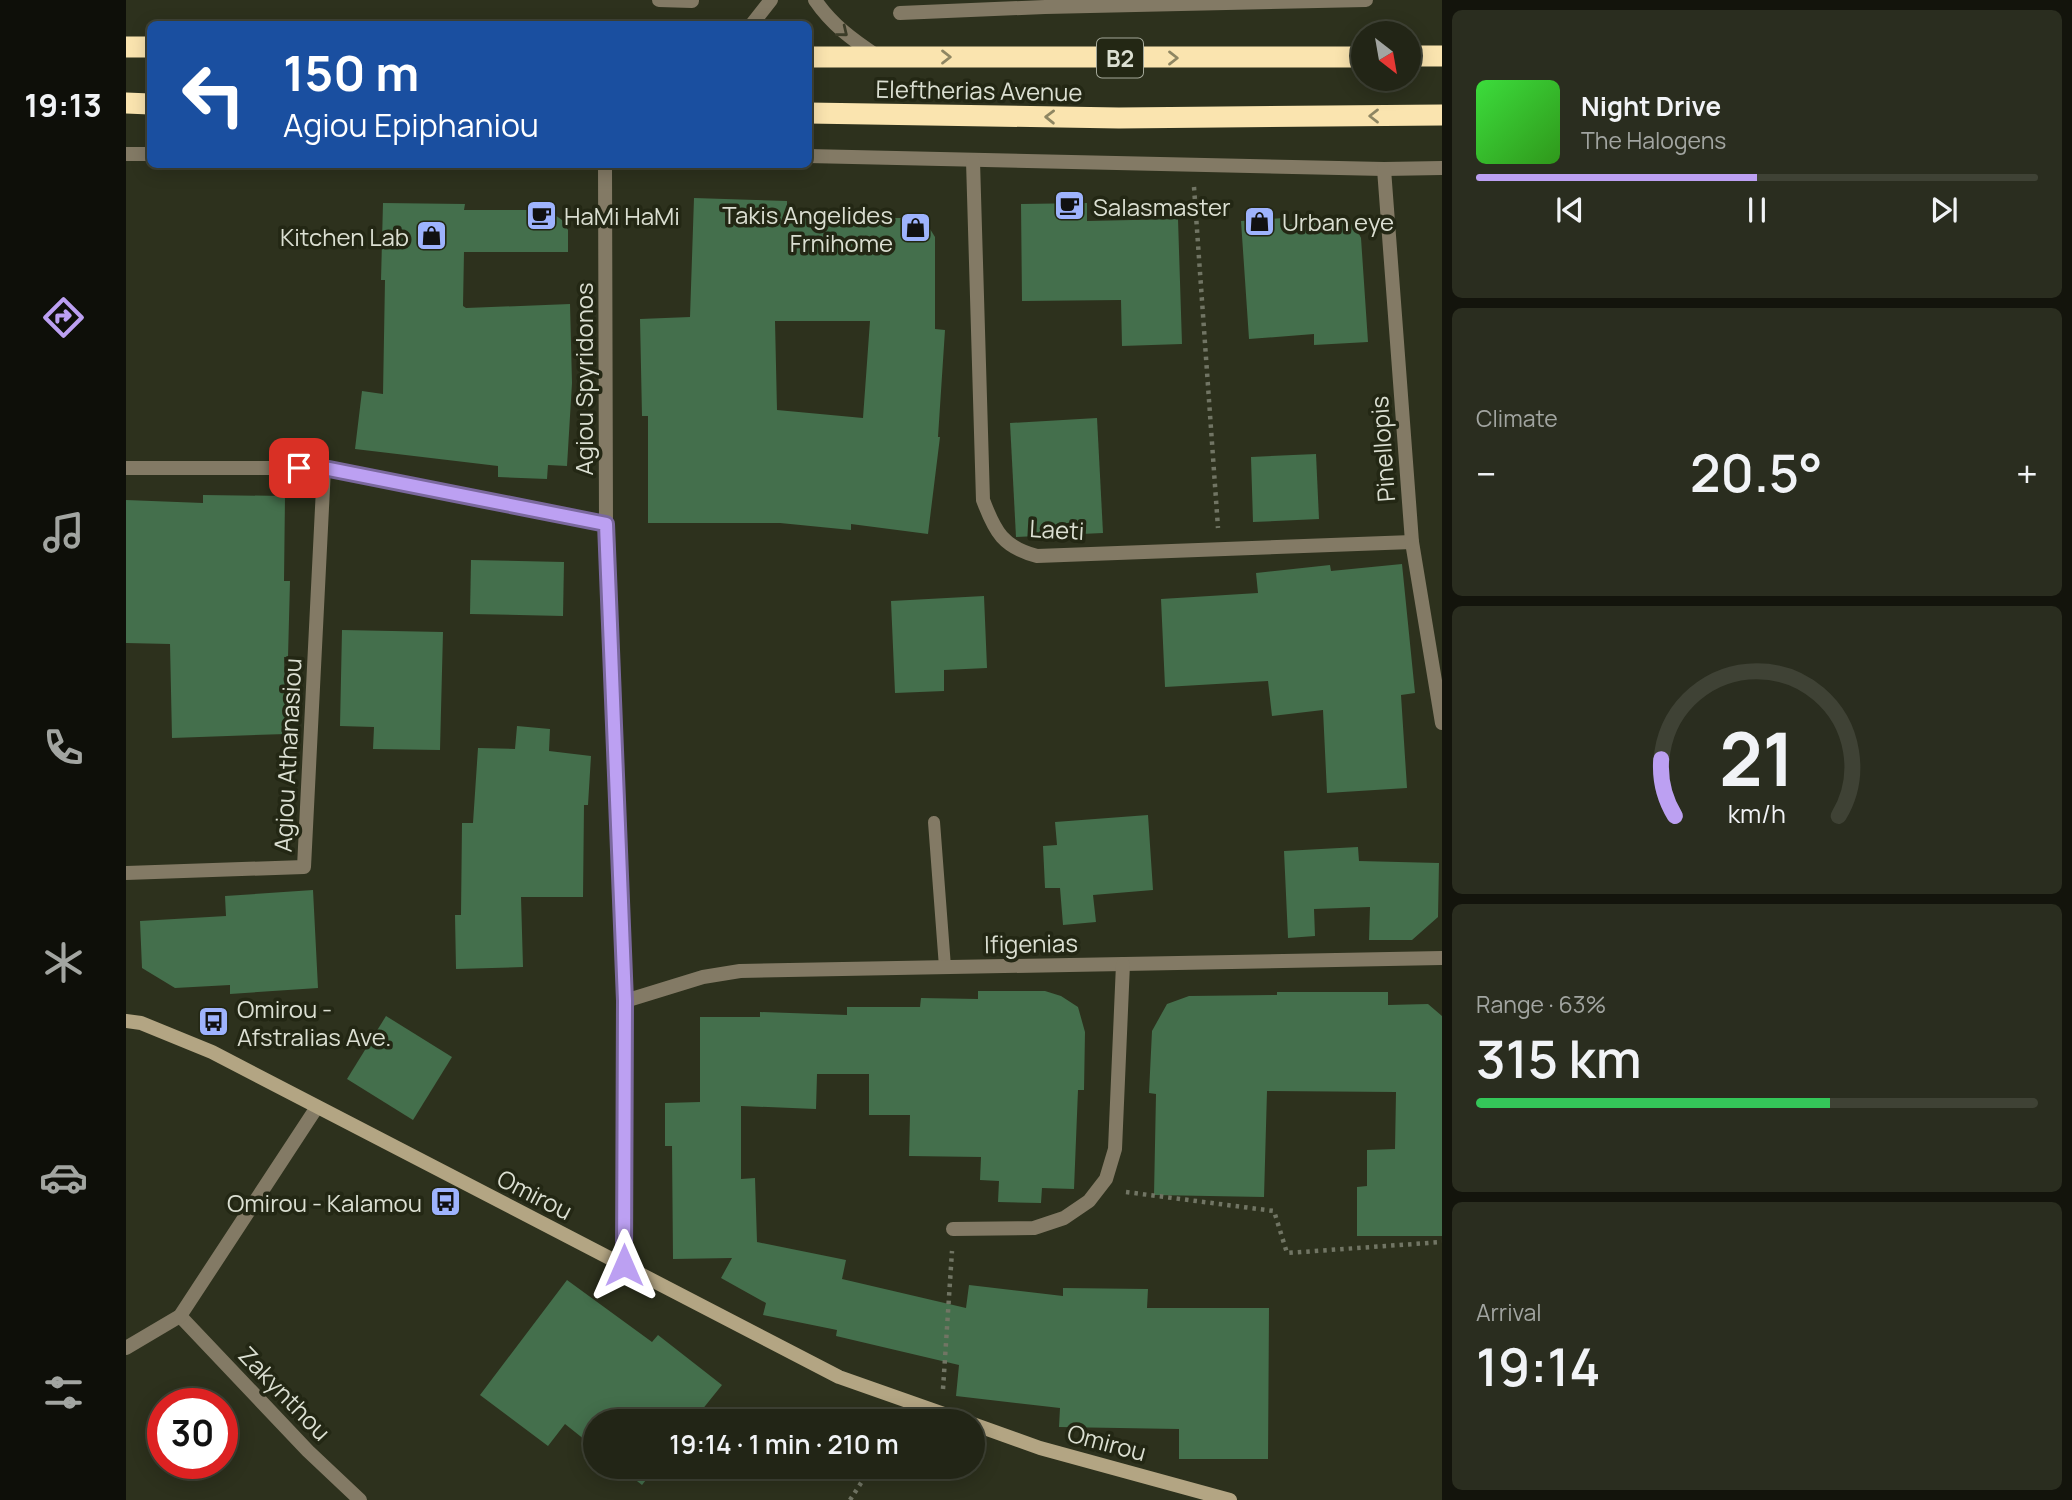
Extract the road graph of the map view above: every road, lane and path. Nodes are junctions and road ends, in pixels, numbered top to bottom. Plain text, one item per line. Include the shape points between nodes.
1 (659, 0) edge
2 (771, 0) edge
3 (815, 0) edge
4 (1366, 0) edge
5 (692, 1) edge
6 (1045, 4) edge
7 (900, 13) dead end
8 (754, 21) edge
9 (126, 47) edge
10 (147, 47) edge
11 (877, 56) junction
12 (1442, 56) edge
13 (812, 57) edge
14 (1351, 57) edge
15 (1421, 57) edge
16 (126, 103) edge
17 (147, 104) edge
18 (812, 113) edge
19 (1442, 115) edge
20 (126, 154) edge
21 (147, 154) edge
22 (812, 156) edge
23 (973, 161) junction
24 (1193, 165) junction
25 (1442, 167) edge
26 (606, 168) edge
27 (1384, 169) junction
28 (126, 468) edge
29 (324, 468) junction
30 (606, 524) junction
31 (1412, 542) junction
32 (1219, 549) junction
33 (1442, 723) edge
34 (934, 822) dead end
35 (126, 873) edge
36 (1442, 958) edge
37 (1123, 964) junction
38 (945, 967) junction
39 (625, 1001) junction
40 (126, 1021) edge
41 (317, 1107) junction
42 (1098, 1189) junction
43 (953, 1229) joint
44 (1442, 1242) edge
45 (624, 1265) junction
46 (180, 1316) junction
47 (126, 1348) edge
48 (930, 1409) edge
49 (941, 1409) edge
50 (985, 1428) edge
51 (864, 1479) edge
52 (360, 1500) edge
53 (850, 1500) edge
54 (1230, 1500) edge

1 - 5 street
2 - 8 street
3 -> 11 street via 839,29
4 - 6 street
6 - 7 street
9 - 10 highway
11 - 13 highway, Eleftherias Avenue / B2
11 -> 14 highway, Eleftherias Avenue / B2
12 - 15 highway
16 - 17 highway
19 -> 18 highway, Eleftherias Avenue via 1119,118
20 - 21 street
22 - 23 street
23 - 24 street
23 - 32 street, Laeti via 983,500 991,523 1004,541 1037,556
24 - 27 street
24 - 32 path
25 - 27 street
26 - 30 street, Agiou Spyridonos
27 - 31 street, Pinellopis
28 - 29 street
29 - 30 street
29 - 35 street, Agiou Athanasiou via 304,867
30 - 39 street, Agiou Spyridonos
31 - 32 street, Laeti
31 - 33 street, Pinellopis
34 - 38 lane
36 - 37 street, Ifigenias
37 - 38 street, Ifigenias
37 - 42 street via 1115,1149 1107,1180
38 - 39 street, Ifigenias via 723,973
39 - 45 street, Agiou Spyridonos
40 - 41 street, Omirou via 212,1052
41 - 45 street, Omirou
41 - 46 street
42 - 43 street via 1064,1218 1034,1228
42 - 44 path via 1274,1211 1287,1253
43 - 49 path
45 - 48 street, Omirou via 839,1377
46 - 47 street
46 - 52 street, Zakynthou
50 - 54 street, Omirou
51 - 53 path

